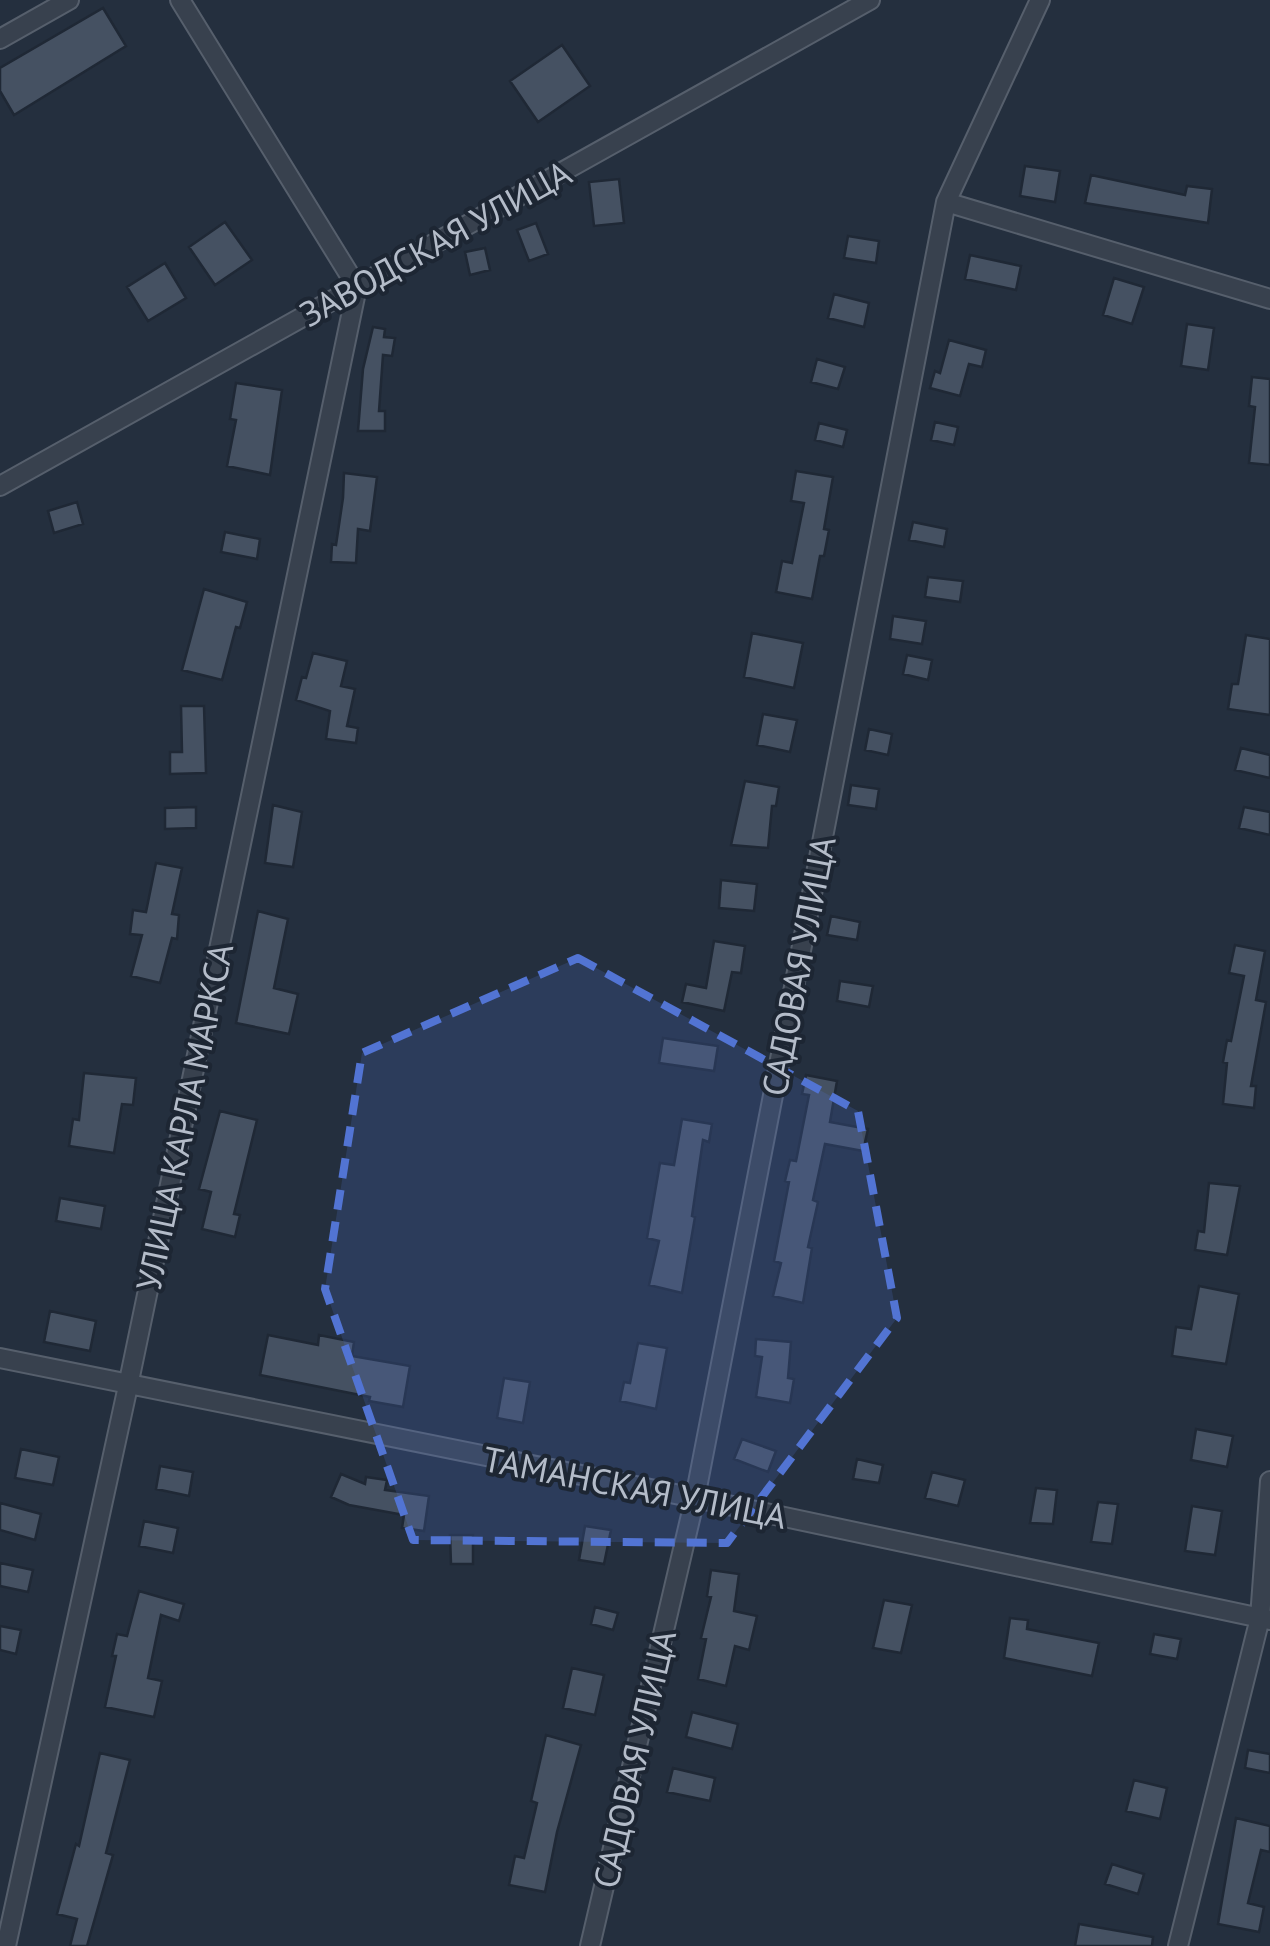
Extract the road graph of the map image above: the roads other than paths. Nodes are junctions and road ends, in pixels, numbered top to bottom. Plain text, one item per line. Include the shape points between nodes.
1 (70, 0) edge
2 (180, 0) edge
3 (870, 0) edge
4 (1040, 0) edge
5 (0, 39) edge
6 (946, 202) junction
7 (357, 287) junction
8 (1270, 299) edge
9 (0, 486) edge
10 (0, 1358) edge
11 (128, 1386) junction
12 (1270, 1481) edge
13 (694, 1498) junction
14 (1265, 1619) edge
15 (6, 1946) edge
16 (590, 1946) edge
17 (1178, 1946) edge

1 - 5 street
2 - 7 street
3 - 7 street, ЗАВОДСКАЯ УЛИЦА
4 - 6 street, САДОВАЯ УЛИЦА
6 - 8 street
6 - 13 street, САДОВАЯ УЛИЦА
7 - 9 street, ЗАВОДСКАЯ УЛИЦА
7 - 11 street, УЛИЦА КАРЛА МАРКСА
10 - 11 street, ТАМАНСКАЯ УЛИЦА
11 - 13 street, ТАМАНСКАЯ УЛИЦА
11 - 15 street, УЛИЦА КАРЛА МАРКСА
12 - 14 street
13 - 14 street, ТАМАНСКАЯ УЛИЦА
13 - 16 street, САДОВАЯ УЛИЦА
14 - 17 street

